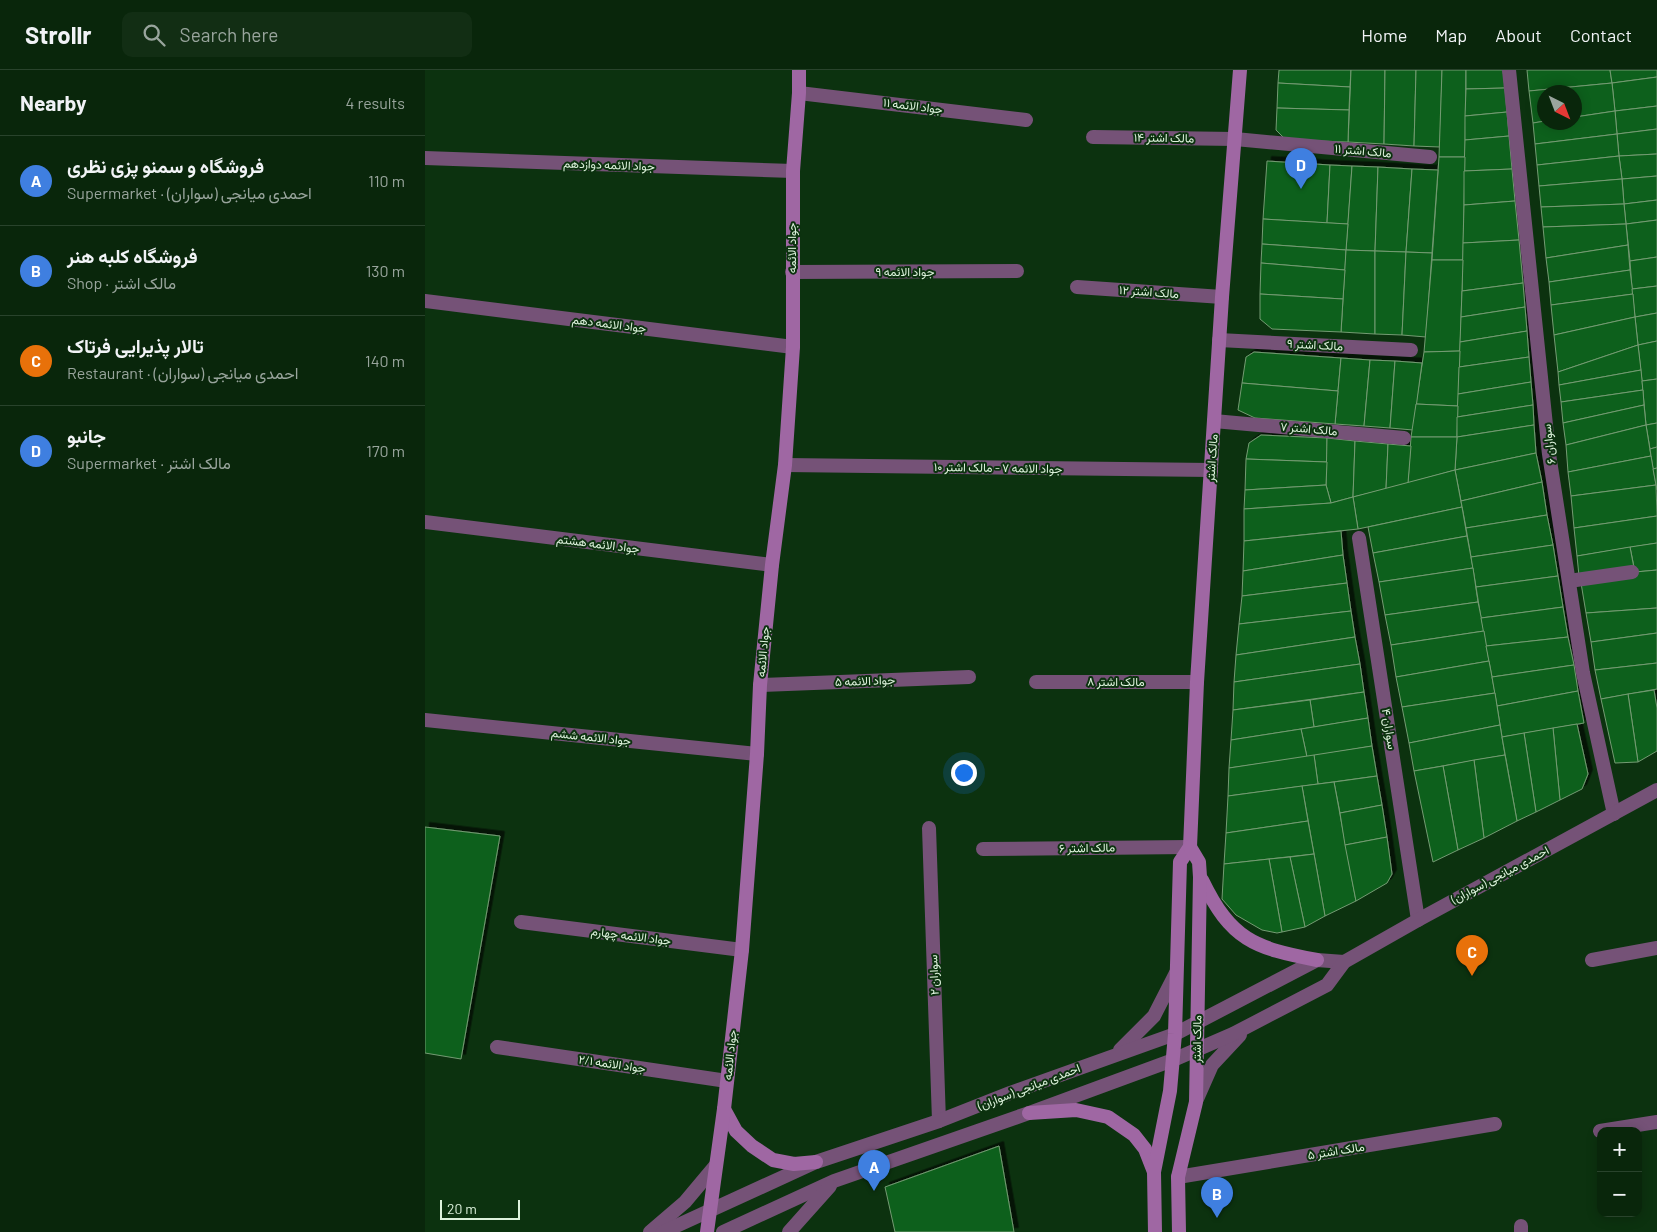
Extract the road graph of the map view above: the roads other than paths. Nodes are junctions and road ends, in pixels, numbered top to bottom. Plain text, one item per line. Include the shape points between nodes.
1 (799, 70) edge
2 (1240, 70) edge
3 (1509, 70) edge
4 (799, 93) junction
5 (1026, 120) dead end
6 (1093, 137) dead end
7 (1235, 139) junction
8 (1430, 157) dead end
9 (425, 158) edge
10 (793, 171) junction
11 (1017, 271) dead end
12 (792, 272) junction
13 (1077, 287) dead end
14 (1221, 297) junction
15 (425, 301) edge
16 (1219, 340) junction
17 (793, 347) junction
18 (1411, 350) dead end
19 (1214, 421) junction
20 (1404, 438) dead end
21 (785, 465) junction
22 (1211, 470) junction
23 (425, 522) edge
24 (1359, 538) dead end
25 (772, 565) junction
26 (1632, 572) dead end
27 (1569, 581) junction
28 (969, 677) dead end
29 (1036, 682) dead end
30 (1197, 682) junction
31 (760, 685) junction
32 (425, 720) edge
33 (757, 754) junction
34 (1657, 790) edge
35 (1615, 814) junction
36 (929, 828) dead end
37 (1190, 846) junction
38 (983, 849) dead end
39 (1200, 877) junction
40 (1418, 920) junction
41 (521, 922) dead end
42 (1657, 948) edge
43 (741, 950) junction
44 (1317, 960) junction
45 (1592, 960) dead end
46 (1344, 962) junction
47 (1176, 972) junction
48 (1198, 1022) junction
49 (1252, 1024) junction
50 (1175, 1034) junction
51 (497, 1047) dead end
52 (1197, 1050) junction
53 (1115, 1055) junction
54 (1173, 1060) junction
55 (727, 1081) junction
56 (1196, 1102) junction
57 (724, 1109) junction
58 (1029, 1112) junction
59 (939, 1121) junction
60 (1657, 1122) edge
61 (1495, 1124) dead end
62 (1625, 1127) edge
63 (816, 1162) junction
64 (716, 1165) junction
65 (1154, 1172) junction
66 (1178, 1177) junction
67 (834, 1180) junction
68 (710, 1212) junction
69 (650, 1232) edge
70 (663, 1232) edge
71 (707, 1232) edge
72 (723, 1232) edge
73 (789, 1232) edge
74 (1155, 1232) edge
75 (1179, 1232) edge

1 - 4 main road, جواد الائمه
2 - 7 main road, مالک اشتر
3 - 27 street, سواران ۶ via 1549,454
4 - 5 street, جواد الائمه ۱۱
4 - 10 main road, جواد الائمه
6 - 7 street, مالک اشتر ۱۴
7 - 8 street, مالک اشتر ۱۱
7 - 14 main road, مالک اشتر
9 - 10 street, جواد الائمه دوازدهم
10 - 12 main road, جواد الائمه
11 - 12 street, جواد الائمه ۹
12 - 17 main road, جواد الائمه
13 - 14 street, مالک اشتر ۱۲
14 - 16 main road, مالک اشتر
15 - 17 street, جواد الائمه دهم
16 - 18 street, مالک اشتر ۹
16 - 19 main road, مالک اشتر
17 - 21 main road, جواد الائمه
19 - 20 street, مالک اشتر ۷
19 - 22 main road, مالک اشتر
21 - 22 street, جواد الائمه ۷ - مالک اشتر ۱۰
21 - 25 main road, جواد الائمه
22 - 30 main road, مالک اشتر
23 - 25 street, جواد الائمه هشتم
24 - 40 street, سواران ۴
25 - 31 main road, جواد الائمه
26 - 27 street
27 - 35 street, سواران ۶ via 1583,672
28 - 31 street, جواد الائمه ۵
29 - 30 street, مالک اشتر ۸
30 - 37 main road, مالک اشتر
31 - 33 main road, جواد الائمه
32 - 33 street, جواد الائمه ششم
33 - 43 main road, جواد الائمه
34 - 35 street, احمدی میانجی (سواران)
35 - 40 street, احمدی میانجی (سواران)
36 - 59 street, سواران ۲
37 - 38 street, مالک اشتر ۶
37 - 39 main road, مالک اشتر via 1199,862
37 - 47 main road, مالک اشتر via 1180,862
39 - 44 main road via 1210,897 1240,935 1259,946
39 - 48 main road, مالک اشتر
40 - 46 street, احمدی میانجی (سواران)
41 - 43 street, جواد الائمه چهارم
42 - 45 street
43 - 55 main road, جواد الائمه
44 - 46 street
44 - 48 street, احمدی میانجی (سواران)
46 - 49 street, احمدی میانجی (سواران) via 1327,985
47 - 50 main road, مالک اشتر
47 - 53 street via 1154,1016
48 - 50 street, احمدی میانجی (سواران)
48 - 52 main road, مالک اشتر
49 - 52 street, احمدی میانجی (سواران)
49 - 56 street via 1213,1065
50 - 53 street, احمدی میانجی (سواران)
50 - 54 main road, مالک اشتر
51 - 55 street, جواد الائمه ۲/۱
52 - 54 street, احمدی میانجی (سواران)
52 - 56 main road, مالک اشتر
53 - 59 street, احمدی میانجی (سواران)
54 - 58 street, احمدی میانجی (سواران)
54 - 65 main road, مالک اشتر
55 - 57 main road, جواد الائمه
56 - 66 main road, مالک اشتر
57 - 63 main road via 736,1131 751,1146 773,1160 794,1164
57 - 64 main road, جواد الائمه
58 - 65 main road via 1076,1110 1108,1117 1145,1148
58 - 67 street, احمدی میانجی (سواران)
59 - 63 street, احمدی میانجی (سواران)
60 - 62 street
61 - 66 street, مالک اشتر ۵
63 - 68 street, احمدی میانجی (سواران)
64 - 68 main road, جواد الائمه
64 - 69 street via 685,1202
65 - 74 main road, مالک اشتر
66 - 75 main road, مالک اشتر
67 - 72 street, احمدی میانجی (سواران)
67 - 73 street
68 - 70 street, احمدی میانجی (سواران)
68 - 71 main road, جواد الائمه

